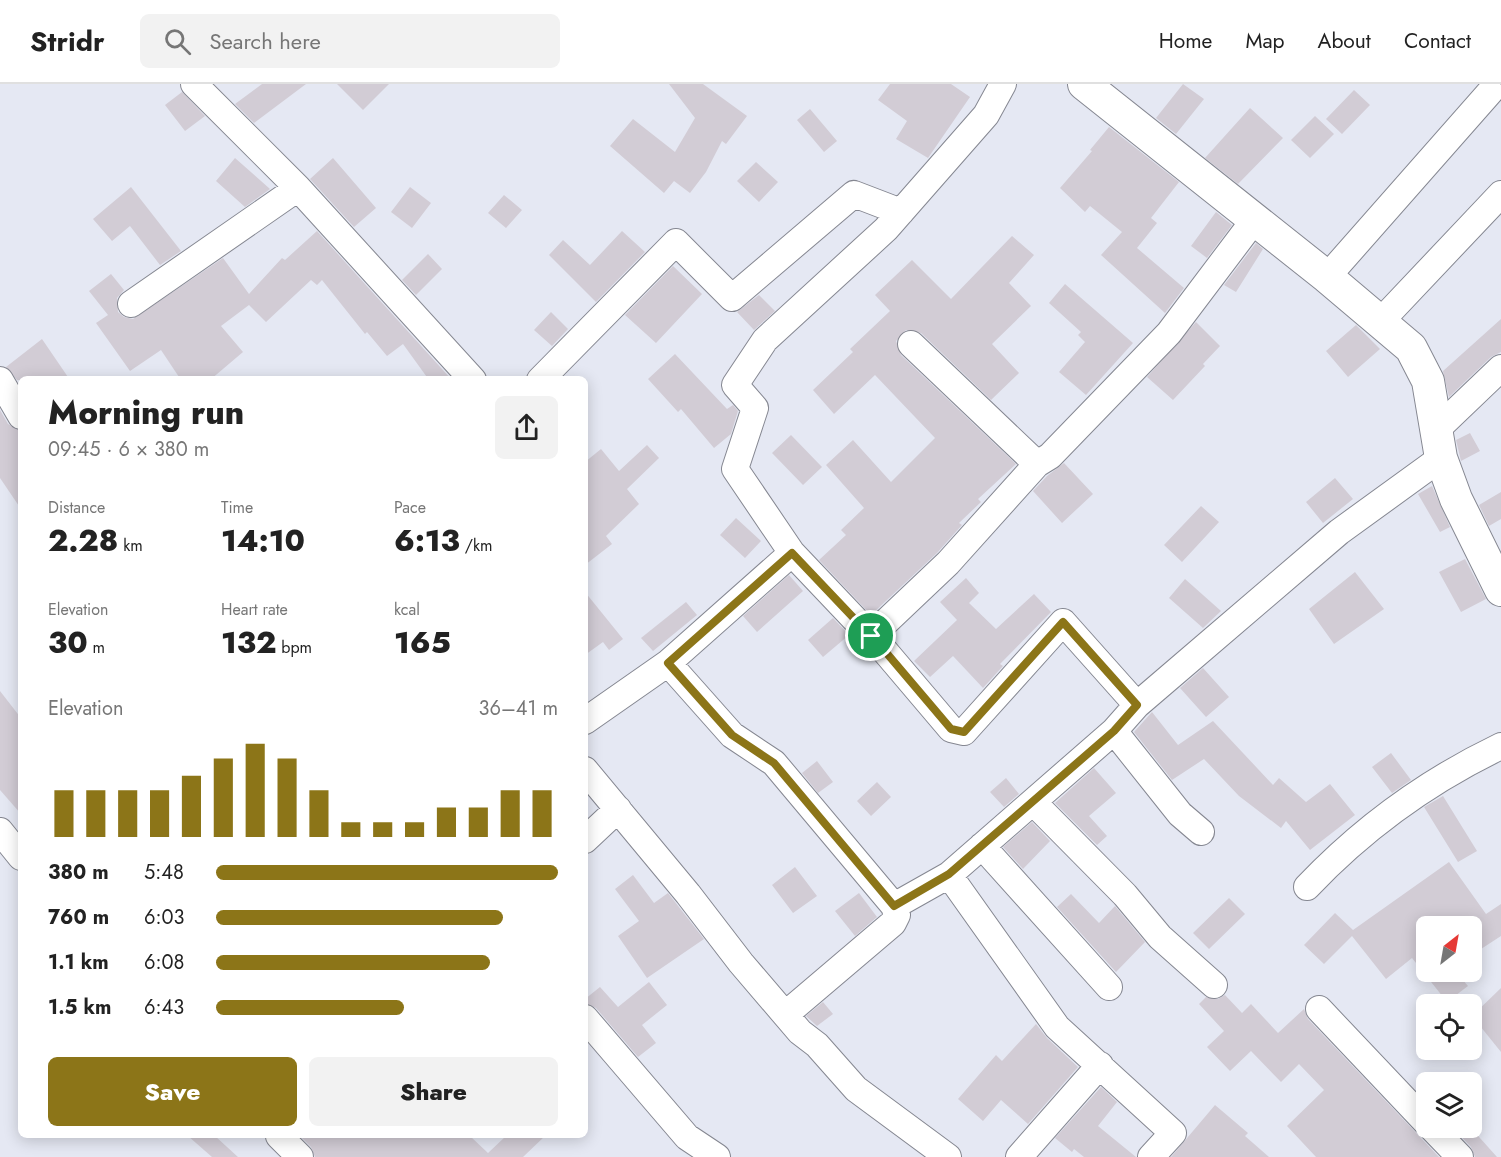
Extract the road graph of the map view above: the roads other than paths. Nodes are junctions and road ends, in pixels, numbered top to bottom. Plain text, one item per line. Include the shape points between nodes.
1 (194, 84) edge
2 (1003, 84) edge
3 (1084, 84) edge
4 (1490, 92) dead end
5 (298, 188) junction
6 (1501, 194) edge
7 (901, 212) junction
8 (1255, 219) junction
9 (1328, 277) junction
10 (131, 304) dead end
11 (1380, 322) junction
12 (911, 344) dead end
13 (1501, 368) edge
14 (469, 376) edge
15 (544, 376) edge
16 (0, 380) edge
17 (18, 411) edge
18 (1438, 445) junction
19 (1037, 464) junction
20 (792, 553) junction
21 (1501, 590) edge
22 (871, 636) junction
23 (668, 663) junction
24 (1137, 705) junction
25 (588, 720) edge
26 (1114, 731) junction
27 (1501, 746) edge
28 (588, 774) edge
29 (1033, 802) junction
30 (618, 809) junction
31 (0, 831) edge
32 (1201, 832) dead end
33 (588, 837) edge
34 (982, 846) junction
35 (18, 852) edge
36 (949, 874) junction
37 (1307, 888) dead end
38 (894, 906) junction
39 (1214, 985) dead end
40 (1108, 987) dead end
41 (1319, 1009) dead end
42 (786, 1014) junction
43 (588, 1022) edge
44 (1100, 1065) junction
45 (1416, 1111) edge
46 (281, 1138) edge
47 (1442, 1138) edge
48 (300, 1157) edge
49 (717, 1157) edge
50 (948, 1157) edge
51 (1019, 1157) edge
52 (1151, 1157) edge
53 (1460, 1157) edge

1 - 5 street
2 - 7 street via 986,115
3 - 8 street
4 - 9 street
5 - 10 street
5 - 14 street
6 - 11 street
7 - 15 street via 854,194 732,298 676,242
7 - 20 street via 765,340 735,385 755,408 735,469
8 - 9 street
8 - 19 street via 1169,333 1050,456
9 - 11 street
11 - 18 street via 1411,348 1428,381
12 - 19 street
13 - 18 street
16 - 17 street
18 - 21 street via 1456,499
18 - 24 street
19 - 22 street via 948,563
20 - 22 street
20 - 23 street
22 - 24 street via 951,729 964,732 1063,622
23 - 25 street
23 - 38 street via 732,735 774,763
24 - 26 street
26 - 29 street
26 - 32 street via 1173,805
27 - 37 street via 1386,814 1342,850
28 - 30 street
29 - 34 street
29 - 39 street via 1125,895 1160,937
30 - 33 street
30 - 42 street
31 - 35 street
34 - 36 street
34 - 40 street
36 - 38 street
36 - 44 street via 1057,1027
38 - 42 street via 897,915 893,923
41 - 45 street
42 - 50 street via 856,1089
43 - 49 street via 687,1137
44 - 51 street
44 - 52 street via 1173,1133
46 - 48 street
47 - 53 street

